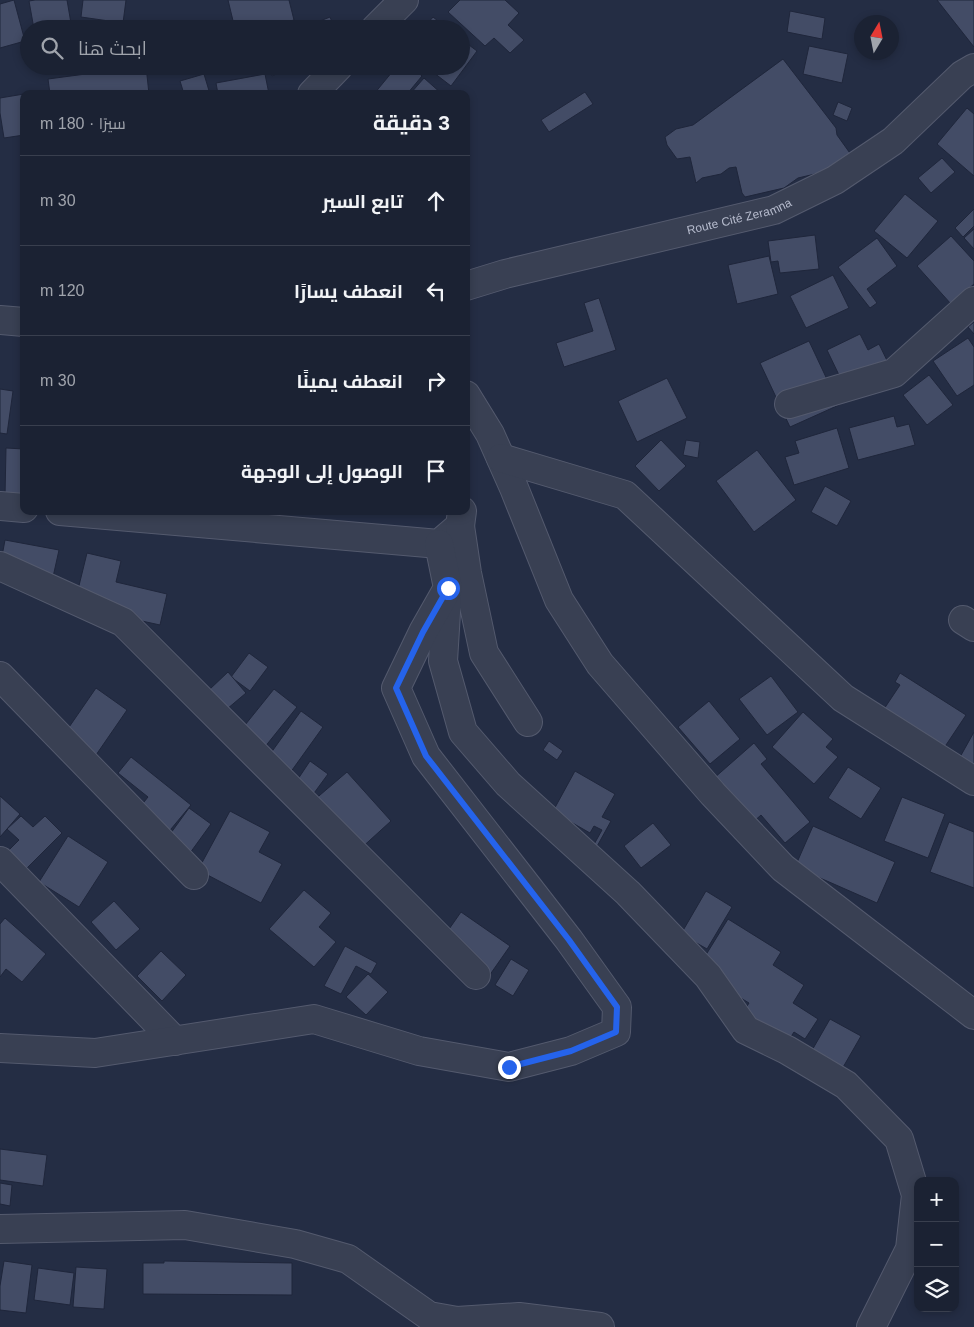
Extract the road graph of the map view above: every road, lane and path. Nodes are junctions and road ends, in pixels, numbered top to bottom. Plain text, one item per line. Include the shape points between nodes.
1 (404, 0) edge
2 (384, 20) edge
3 (974, 68) edge
4 (330, 75) edge
5 (316, 90) edge
6 (470, 285) edge
7 (974, 301) edge
8 (0, 320) edge
9 (20, 322) edge
10 (470, 402) edge
11 (789, 404) dead end
12 (501, 458) junction
13 (0, 506) edge
14 (20, 508) edge
15 (106, 515) edge
16 (461, 519) edge
17 (438, 544) junction
18 (0, 566) edge
19 (448, 588) junction
20 (0, 676) edge
21 (528, 722) dead end
22 (974, 781) edge
23 (0, 861) edge
24 (194, 875) dead end
25 (476, 975) dead end
26 (974, 1015) edge
27 (175, 1041) junction
28 (6, 1043) edge
29 (0, 1229) edge
30 (600, 1327) edge
31 (871, 1327) edge

1 - 2 street
3 - 6 street, Route Cité Zeramna via 962,75 893,141 835,180 774,210
4 - 5 street
7 - 11 street via 894,373
8 - 9 street
10 - 12 street
12 - 22 street via 625,495 843,698
12 - 26 street via 559,600 600,664 713,794 783,868
13 - 14 street
15 - 17 street
16 - 17 street
16 - 21 street via 467,573 484,653
17 - 19 street
18 - 25 street via 124,622
19 - 27 street via 396,688 426,756 617,1007 616,1032 571,1051 509,1067 418,1051 314,1019
19 - 31 street via 443,661 463,732 508,784 628,893 701,969 746,1030 846,1084 899,1140 916,1195 910,1249
20 - 24 street
23 - 27 street
27 - 28 street via 95,1053
29 - 30 street via 185,1225 295,1244 348,1260 429,1316 457,1321 519,1317

